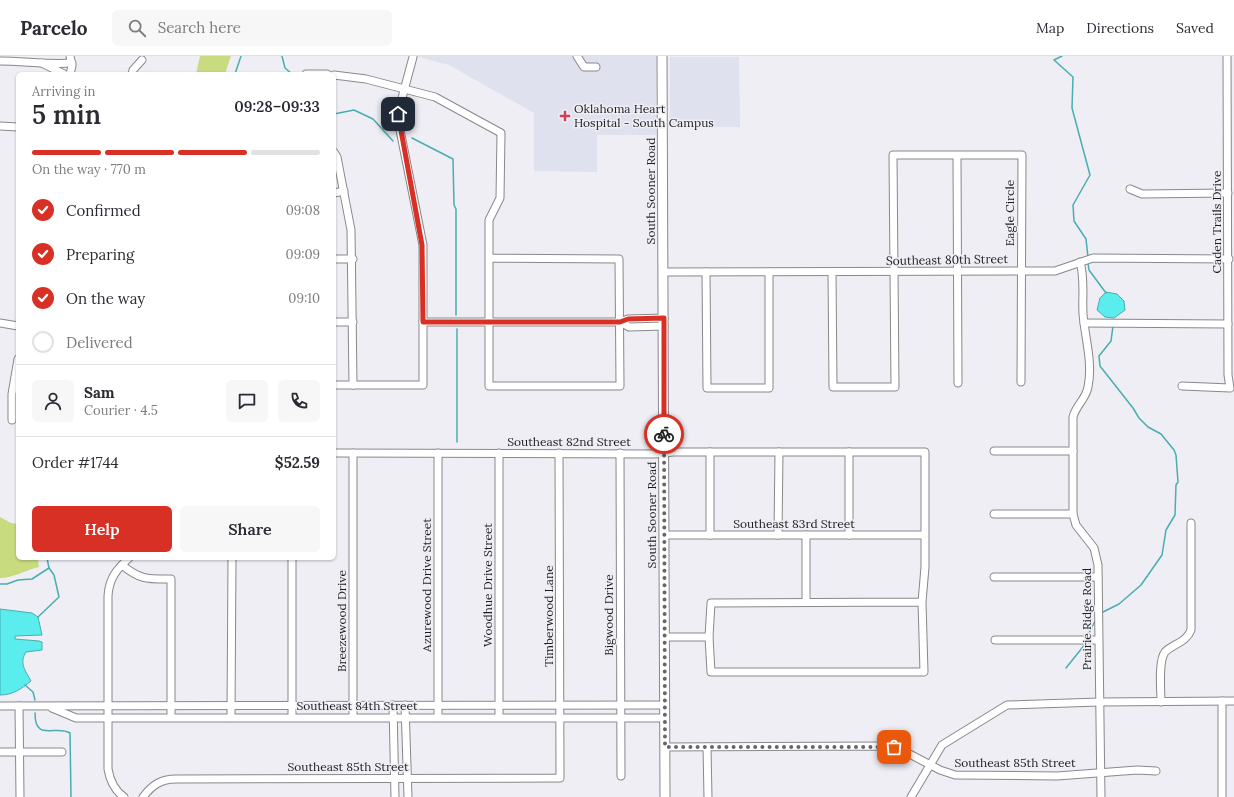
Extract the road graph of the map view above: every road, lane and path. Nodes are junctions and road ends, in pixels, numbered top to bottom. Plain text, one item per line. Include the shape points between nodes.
1 (576, 56) edge
2 (1227, 56) edge
3 (413, 57) edge
4 (71, 59) edge
5 (663, 59) edge
6 (142, 60) dead end
7 (0, 62) edge
8 (596, 67) dead end
9 (60, 69) edge
10 (70, 72) edge
11 (132, 72) edge
12 (336, 75) edge
13 (404, 88) junction
14 (0, 126) edge
15 (16, 127) edge
16 (336, 155) edge
17 (957, 156) junction
18 (1130, 189) dead end
19 (344, 191) junction
20 (336, 193) edge
21 (1228, 194) junction
22 (489, 258) junction
23 (336, 259) edge
24 (353, 259) junction
25 (1229, 259) junction
26 (1082, 261) junction
27 (1022, 271) junction
28 (664, 272) junction
29 (706, 272) junction
30 (769, 272) junction
31 (832, 272) junction
32 (894, 272) junction
33 (957, 272) junction
34 (336, 322) edge
35 (353, 322) junction
36 (423, 322) junction
37 (489, 322) junction
38 (620, 322) junction
39 (664, 322) junction
40 (0, 323) edge
41 (1084, 323) junction
42 (1228, 324) junction
43 (16, 326) edge
44 (16, 371) edge
45 (1021, 382) dead end
46 (958, 383) dead end
47 (336, 385) edge
48 (353, 385) junction
49 (1182, 386) dead end
50 (12, 420) dead end
51 (994, 451) dead end
52 (1073, 451) junction
53 (710, 452) junction
54 (779, 452) junction
55 (849, 452) junction
56 (336, 453) edge
57 (438, 453) junction
58 (499, 453) junction
59 (560, 453) junction
60 (620, 453) junction
61 (664, 453) junction
62 (353, 454) junction
63 (994, 514) dead end
64 (1073, 514) junction
65 (1191, 523) dead end
66 (778, 534) junction
67 (849, 534) junction
68 (664, 535) junction
69 (710, 535) junction
70 (806, 535) junction
71 (924, 535) junction
72 (127, 560) edge
73 (232, 560) edge
74 (292, 560) edge
75 (122, 565) junction
76 (994, 577) dead end
77 (1098, 577) junction
78 (806, 602) junction
79 (922, 602) junction
80 (665, 637) junction
81 (710, 637) junction
82 (995, 640) dead end
83 (1098, 640) junction
84 (1222, 701) junction
85 (1234, 701) edge
86 (1099, 702) junction
87 (1161, 702) junction
88 (108, 705) junction
89 (171, 705) junction
90 (231, 705) junction
91 (292, 705) junction
92 (352, 705) junction
93 (393, 705) junction
94 (405, 705) junction
95 (438, 705) junction
96 (499, 705) junction
97 (665, 705) junction
98 (0, 706) edge
99 (19, 706) junction
100 (559, 706) junction
101 (620, 706) junction
102 (50, 707) junction
103 (171, 717) junction
104 (231, 717) junction
105 (292, 717) junction
106 (353, 717) junction
107 (393, 717) junction
108 (405, 717) junction
109 (438, 717) junction
110 (499, 717) junction
111 (108, 718) junction
112 (560, 718) junction
113 (621, 718) junction
114 (665, 718) junction
115 (665, 747) junction
116 (707, 747) junction
117 (0, 752) edge
118 (20, 752) junction
119 (62, 752) dead end
120 (929, 765) junction
121 (1156, 771) dead end
122 (1100, 772) junction
123 (621, 776) dead end
124 (395, 778) junction
125 (407, 778) junction
126 (560, 778) joint
127 (20, 797) edge
128 (124, 797) edge
129 (143, 797) edge
130 (395, 797) edge
131 (408, 797) edge
132 (665, 797) edge
133 (708, 797) edge
134 (911, 797) edge
135 (1101, 797) edge
136 (1222, 797) edge

1 - 8 street via 584,67
2 - 21 street, Caden Trails Drive
3 - 13 street
4 - 9 street
4 - 10 street
5 - 28 main road, South Sooner Road
6 - 11 street
7 - 9 street via 42,63
12 - 13 street
13 - 22 street via 435,97 501,133 500,198 489,220
13 - 36 street via 398,120 422,245
14 - 15 street
16 - 19 street
17 - 27 street, Eagle Circle via 1022,155
17 - 32 street via 893,155
17 - 33 street
18 - 21 street via 1142,194
19 - 20 street
19 - 24 street
21 - 25 street, Caden Trails Drive
22 - 37 street
22 - 38 street via 619,259
23 - 24 street
24 - 35 street
25 - 26 street, Southeast 80th Street via 1107,258
25 - 42 street, Caden Trails Drive
26 - 27 street, Southeast 80th Street via 1056,271
26 - 41 street, Prairie Ridge Road
27 - 33 street, Southeast 80th Street
27 - 45 street, Eagle Circle
28 - 29 street, Southeast 80th Street
28 - 39 main road, South Sooner Road
29 - 30 street, Southeast 80th Street
29 - 30 street via 707,388 769,388
30 - 31 street, Southeast 80th Street
31 - 32 street, Southeast 80th Street
31 - 32 street via 833,387 895,387
32 - 33 street, Southeast 80th Street
33 - 46 street
34 - 35 street
35 - 48 street
36 - 37 street
36 - 48 street via 423,385
37 - 38 street
37 - 38 street via 489,386 620,386
38 - 39 street via 628,319
39 - 61 main road, South Sooner Road
40 - 43 street
41 - 42 street
41 - 52 street, Prairie Ridge Road via 1088,348 1088,388 1082,402 1074,411
42 - 49 street, Caden Trails Drive via 1230,388
44 - 50 street via 12,394
47 - 48 street
51 - 52 street
52 - 64 street, Prairie Ridge Road
53 - 54 street, Southeast 82nd Street
53 - 61 street, Southeast 82nd Street
53 - 69 street
54 - 55 street, Southeast 82nd Street
54 - 66 street
55 - 67 street
55 - 71 street, Southeast 82nd Street via 925,452
56 - 62 street, Southeast 82nd Street
57 - 58 street, Southeast 82nd Street
57 - 62 street, Southeast 82nd Street
57 - 95 street, Azurewood Drive Street
58 - 59 street, Southeast 82nd Street
58 - 96 street, Woodhue Drive Street
59 - 60 street, Southeast 82nd Street
59 - 100 street, Timberwood Lane
60 - 61 street, Southeast 82nd Street
60 - 101 street, Bigwood Drive
61 - 68 main road, South Sooner Road
62 - 92 street, Breezewood Drive
63 - 64 street
64 - 77 street, Prairie Ridge Road via 1080,531 1094,548
65 - 87 street via 1191,630 1187,639 1171,648 1163,657
66 - 69 street, Southeast 83rd Street
66 - 70 street, Southeast 83rd Street
67 - 70 street, Southeast 83rd Street
67 - 71 street, Southeast 83rd Street
68 - 69 street, Southeast 83rd Street
68 - 80 main road, South Sooner Road
70 - 78 street
71 - 79 street
72 - 75 street
73 - 90 street
74 - 91 street
75 - 88 street via 112,578 108,591
75 - 89 street via 134,575 144,578 171,579
76 - 77 street
77 - 83 street, Prairie Ridge Road
78 - 79 street
78 - 81 street via 711,603
79 - 81 street via 924,672 711,672
80 - 81 street
80 - 97 main road, South Sooner Road
82 - 83 street
83 - 86 street, Prairie Ridge Road
84 - 85 street
84 - 87 street
84 - 136 street
86 - 87 street
86 - 120 street via 1007,705 942,745
86 - 122 street, Prairie Ridge Road
88 - 89 street, Southeast 84th Street
88 - 102 street, Southeast 84th Street
88 - 111 street
89 - 90 street, Southeast 84th Street
89 - 103 street
90 - 91 street, Southeast 84th Street
90 - 104 street
91 - 92 street, Southeast 84th Street
91 - 105 street
92 - 93 street, Southeast 84th Street
92 - 106 street, Breezewood Drive
93 - 94 street, Southeast 84th Street
93 - 107 street
94 - 95 street, Southeast 84th Street
94 - 108 street
95 - 96 street, Southeast 84th Street
95 - 109 street, Azurewood Drive Street
96 - 100 street, Southeast 84th Street
96 - 110 street, Woodhue Drive Street
97 - 101 street, Southeast 84th Street
97 - 114 main road, South Sooner Road
98 - 99 street, Southeast 84th Street
99 - 102 street, Southeast 84th Street
99 - 118 street
100 - 101 street, Southeast 84th Street
100 - 112 street, Timberwood Lane
101 - 113 street, Bigwood Drive
102 - 111 street, Southeast 84th Street via 76,718
103 - 104 street, Southeast 84th Street
103 - 111 street, Southeast 84th Street
104 - 105 street, Southeast 84th Street
105 - 106 street, Southeast 84th Street
106 - 107 street, Southeast 84th Street
107 - 108 street, Southeast 84th Street
107 - 124 street
108 - 109 street, Southeast 84th Street
108 - 125 street
109 - 110 street, Southeast 84th Street
110 - 112 street, Southeast 84th Street
111 - 128 street via 109,775 113,787
112 - 113 street, Southeast 84th Street
112 - 126 street, Timberwood Lane
113 - 114 street, Southeast 84th Street
113 - 123 street, Bigwood Drive
114 - 115 main road, South Sooner Road
115 - 116 street, Southeast 85th Street
115 - 132 main road, South Sooner Road
116 - 120 street, Southeast 85th Street via 888,746 902,750
116 - 133 street
117 - 118 street
118 - 119 street
118 - 127 street
120 - 122 street, Southeast 85th Street via 962,776 1057,776
120 - 134 street
121 - 122 street, Southeast 85th Street
122 - 135 street, Prairie Ridge Road
124 - 125 street, Southeast 85th Street
124 - 129 street, Southeast 85th Street via 171,779 154,784
124 - 130 street
125 - 126 street, Southeast 85th Street
125 - 131 street

